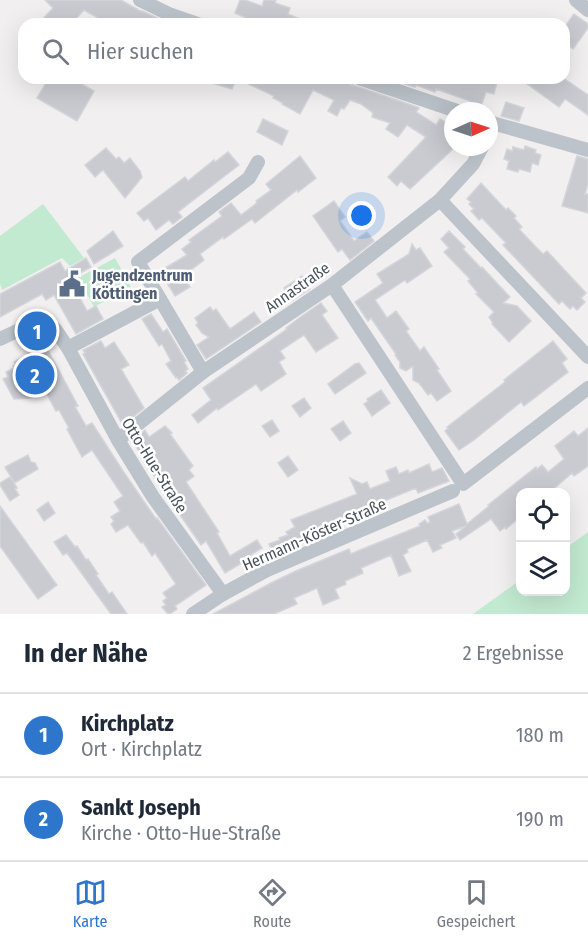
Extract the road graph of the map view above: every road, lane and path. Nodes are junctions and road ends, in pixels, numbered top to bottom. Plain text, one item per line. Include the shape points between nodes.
1 (140, 0) edge
2 (576, 0) edge
3 (588, 10) edge
4 (181, 18) edge
5 (377, 84) edge
6 (444, 107) edge
7 (498, 128) edge
8 (588, 150) edge
9 (477, 156) edge
10 (258, 162) dead end
11 (440, 200) junction
12 (332, 285) junction
13 (160, 299) junction
14 (1, 338) edge
15 (68, 348) junction
16 (588, 357) edge
17 (203, 372) junction
18 (588, 388) edge
19 (118, 440) junction
20 (458, 488) junction
21 (224, 594) junction
22 (193, 614) edge

1 - 4 street
2 - 3 street
5 - 6 street
7 - 8 street
9 - 11 street, Annastraße
10 - 13 street via 249,178 138,262
11 - 12 street, Annastraße
11 - 16 street
12 - 17 street, Annastraße
12 - 20 street
13 - 15 street
13 - 17 street
14 - 15 street, Otto-Hue-Straße via 43,323 55,329
15 - 19 street, Otto-Hue-Straße
17 - 19 street, Annastraße
18 - 20 street, Hermann-Köster-Straße
19 - 21 street, Otto-Hue-Straße via 153,497
20 - 21 street, Hermann-Köster-Straße via 267,570
21 - 22 street, Hermann-Köster-Straße

